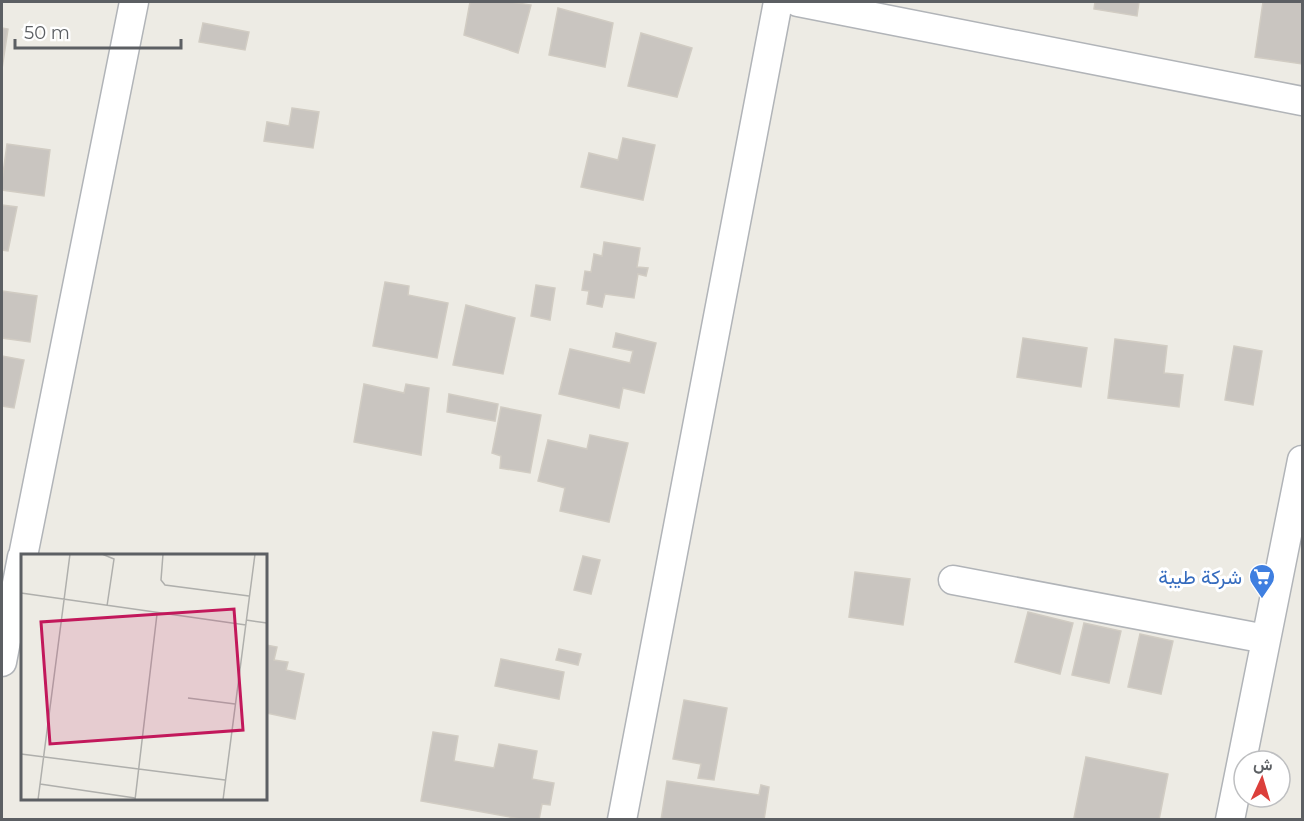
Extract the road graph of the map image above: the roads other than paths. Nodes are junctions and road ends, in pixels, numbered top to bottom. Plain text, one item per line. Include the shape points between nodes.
1 (134, 2) edge
2 (778, 2) edge
3 (798, 2) edge
4 (1302, 101) edge
5 (1302, 460) edge
6 (23, 554) edge
7 (21, 566) edge
8 (953, 580) dead end
9 (1266, 639) junction
10 (2, 662) edge
11 (622, 819) edge
12 (1230, 819) edge

1 - 6 street
2 - 11 street
3 - 4 street
5 - 9 street
7 - 10 street
8 - 9 street
9 - 12 street

